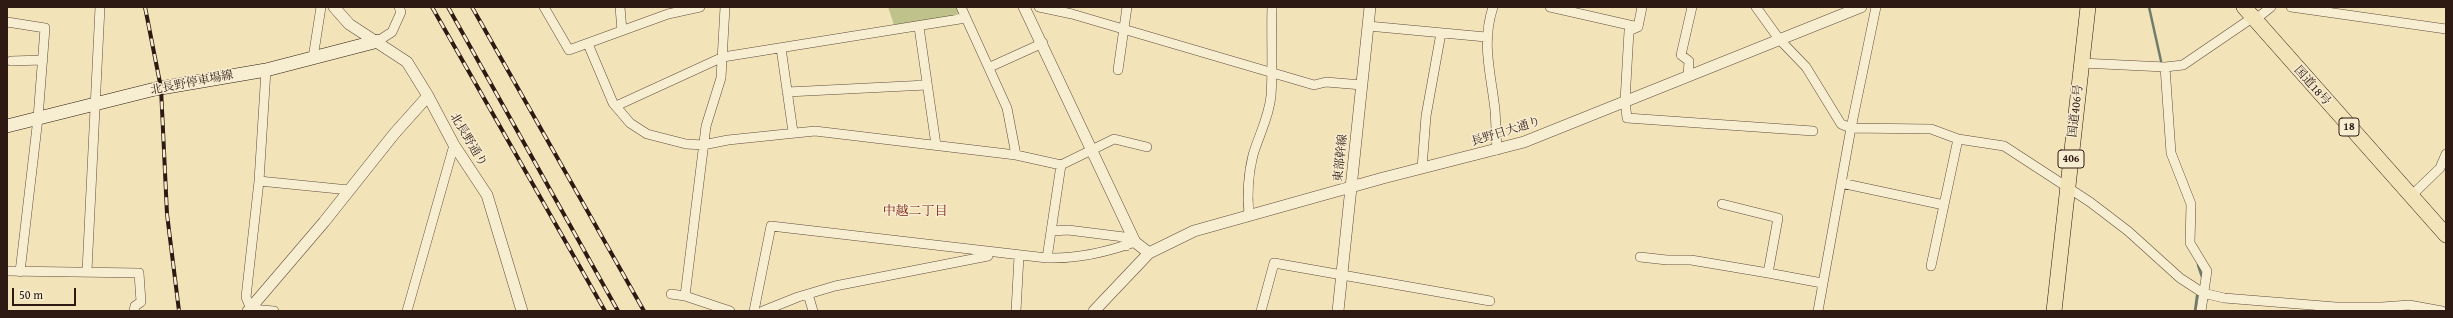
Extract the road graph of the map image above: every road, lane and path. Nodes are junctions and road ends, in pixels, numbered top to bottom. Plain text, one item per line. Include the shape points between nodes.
1 (100, 7) edge
2 (321, 7) edge
3 (334, 7) edge
4 (399, 7) edge
5 (544, 7) edge
6 (620, 7) edge
7 (700, 7) edge
8 (725, 7) edge
9 (961, 7) edge
10 (1024, 7) edge
11 (1039, 7) edge
12 (1127, 7) edge
13 (1272, 7) edge
14 (1370, 7) edge
15 (1493, 7) edge
16 (1550, 7) edge
17 (1642, 7) edge
18 (1692, 7) edge
19 (1756, 7) edge
20 (1861, 7) edge
21 (1876, 7) edge
22 (2088, 7) edge
23 (2271, 7) edge
24 (2291, 7) edge
25 (1845, 10) edge
26 (1072, 11) edge
27 (1592, 12) edge
28 (2248, 13) edge
29 (966, 18) junction
30 (7, 22) edge
31 (1368, 26) junction
32 (919, 27) junction
33 (1638, 27) junction
34 (2446, 29) edge
35 (1124, 30) junction
36 (622, 31) junction
37 (1440, 33) junction
38 (1486, 37) junction
39 (1779, 39) junction
40 (378, 41) junction
41 (1043, 43) junction
42 (588, 44) junction
43 (781, 48) junction
44 (723, 57) junction
45 (313, 58) junction
46 (43, 60) junction
47 (11, 61) dead end
48 (2081, 64) junction
49 (990, 67) junction
50 (2165, 67) junction
51 (266, 70) junction
52 (1118, 70) dead end
53 (1270, 73) junction
54 (1688, 76) junction
55 (927, 85) junction
56 (1362, 85) junction
57 (787, 92) junction
58 (428, 96) junction
59 (1625, 101) junction
60 (95, 104) junction
61 (616, 106) junction
62 (38, 118) junction
63 (7, 126) edge
64 (1851, 128) junction
65 (1814, 131) dead end
66 (793, 132) junction
67 (1958, 139) junction
68 (454, 145) junction
69 (703, 145) junction
70 (936, 145) junction
71 (1147, 147) dead end
72 (1092, 149) junction
73 (1497, 150) junction
74 (2446, 154) edge
75 (1016, 155) junction
76 (1061, 165) junction
77 (1422, 168) junction
78 (259, 181) junction
79 (1840, 184) junction
80 (2067, 187) junction
81 (1351, 188) junction
82 (349, 190) junction
83 (2411, 196) junction
84 (1722, 204) dead end
85 (1944, 205) junction
86 (1249, 215) junction
87 (1052, 231) junction
88 (2446, 235) edge
89 (1131, 244) junction
90 (1149, 253) junction
91 (988, 256) dead end
92 (1018, 256) junction
93 (1640, 257) dead end
94 (1047, 258) junction
95 (1931, 266) dead end
96 (87, 271) junction
97 (7, 272) edge
98 (20, 272) junction
99 (1768, 273) junction
100 (1342, 275) junction
101 (1822, 283) junction
102 (2203, 293) junction
103 (672, 294) dead end
104 (808, 294) junction
105 (685, 296) junction
106 (1490, 301) dead end
107 (250, 310) edge
108 (134, 311) edge
109 (274, 311) edge
110 (407, 311) edge
111 (522, 311) edge
112 (730, 311) edge
113 (754, 311) edge
114 (763, 311) edge
115 (813, 311) edge
116 (1016, 311) edge
117 (1094, 311) edge
118 (1261, 311) edge
119 (1338, 311) edge
120 (1818, 311) edge
121 (2054, 311) edge
122 (2201, 311) edge
123 (2442, 311) edge

1 - 60 street
2 - 45 street
3 - 40 street, 北長野通り via 349,24
4 - 40 street via 401,12 392,32
5 - 42 street via 569,50
6 - 36 street
7 - 36 street via 684,9
8 - 44 street
9 - 29 street
10 - 41 street
11 - 26 street
12 - 35 street
13 - 53 street
14 - 31 street, 東部幹線
15 - 38 street
16 - 27 street
17 - 33 street
18 - 54 street via 1682,55 1689,61
19 - 39 street
20 - 25 street, 長野日大通り
21 - 64 street
22 - 48 highway, 国道406号 / 406
23 - 28 street via 2261,15
24 - 34 street
25 - 39 street, 長野日大通り
26 - 35 street
27 - 33 street
28 - 50 street via 2183,65
28 - 83 highway, 国道18号 / 18
29 - 32 street
29 - 49 street
30 - 46 street via 45,28
31 - 37 street
31 - 56 street, 東部幹線
32 - 43 street
32 - 55 street
33 - 59 street via 1629,31
35 - 52 street
35 - 53 street
36 - 42 street
37 - 38 street
37 - 77 street via 1426,116
38 - 73 street
39 - 54 street, 長野日大通り
39 - 64 street via 1806,67 1841,124
40 - 45 main road, 北長野停車場線
40 - 58 street, 北長野通り via 407,62
41 - 49 street
41 - 72 street
42 - 61 street
43 - 44 street
43 - 57 street
44 - 61 street
44 - 69 street via 721,78 710,109
45 - 51 main road, 北長野停車場線
46 - 47 street
46 - 62 street
48 - 50 street
48 - 80 highway, 国道406号 / 406
49 - 75 street via 1007,108
50 - 102 street via 2171,153 2191,204 2190,243 2207,271
51 - 60 main road, 北長野停車場線 via 202,80
51 - 78 street
53 - 56 street via 1314,85 1326,82
53 - 86 street via 1271,96 1249,176
54 - 59 street, 長野日大通り
55 - 57 street
55 - 70 street
56 - 81 street, 東部幹線
57 - 66 street
58 - 68 street, 北長野通り
58 - 82 street
59 - 65 street via 1627,118
59 - 73 street, 長野日大通り via 1544,135
60 - 62 main road, 北長野停車場線
60 - 96 street
61 - 69 street via 636,129 647,134 686,144
62 - 63 main road, 北長野停車場線
62 - 98 street
64 - 67 street via 1931,129
64 - 79 street
66 - 69 street
66 - 70 street via 815,131
67 - 80 street via 2004,146
67 - 85 street
68 - 110 street
68 - 111 street, 北長野通り via 487,195
69 - 105 street
70 - 75 street
71 - 72 street via 1114,139
72 - 76 street
72 - 89 street
73 - 77 street, 長野日大通り
74 - 83 street via 2440,168
75 - 76 street
76 - 87 street
77 - 81 street, 長野日大通り
78 - 82 street
78 - 107 street via 246,297
79 - 85 street
79 - 101 street
80 - 102 street via 2128,231 2180,278
80 - 121 highway, 国道406号 / 406
81 - 86 street, 長野日大通り
81 - 100 street, 東部幹線
82 - 107 street
83 - 88 highway, 国道18号 / 18
84 - 99 street via 1778,218
85 - 95 street
86 - 90 street, 長野日大通り via 1194,231
87 - 89 street via 1068,230 1124,237
87 - 94 street
89 - 90 street
89 - 94 street via 1110,251 1062,259
90 - 117 street
91 - 104 street via 835,286
92 - 94 street
92 - 113 street via 771,226
92 - 116 street
93 - 99 street via 1691,260
96 - 98 street
96 - 108 street via 139,273 141,302 135,306
97 - 98 street
99 - 101 street
100 - 106 street
100 - 118 street via 1274,263
100 - 119 street, 東部幹線
101 - 120 street
102 - 122 street
102 - 123 street via 2224,298 2336,307 2409,305
103 - 105 street
104 - 114 street
104 - 115 street
105 - 112 street
107 - 109 street

